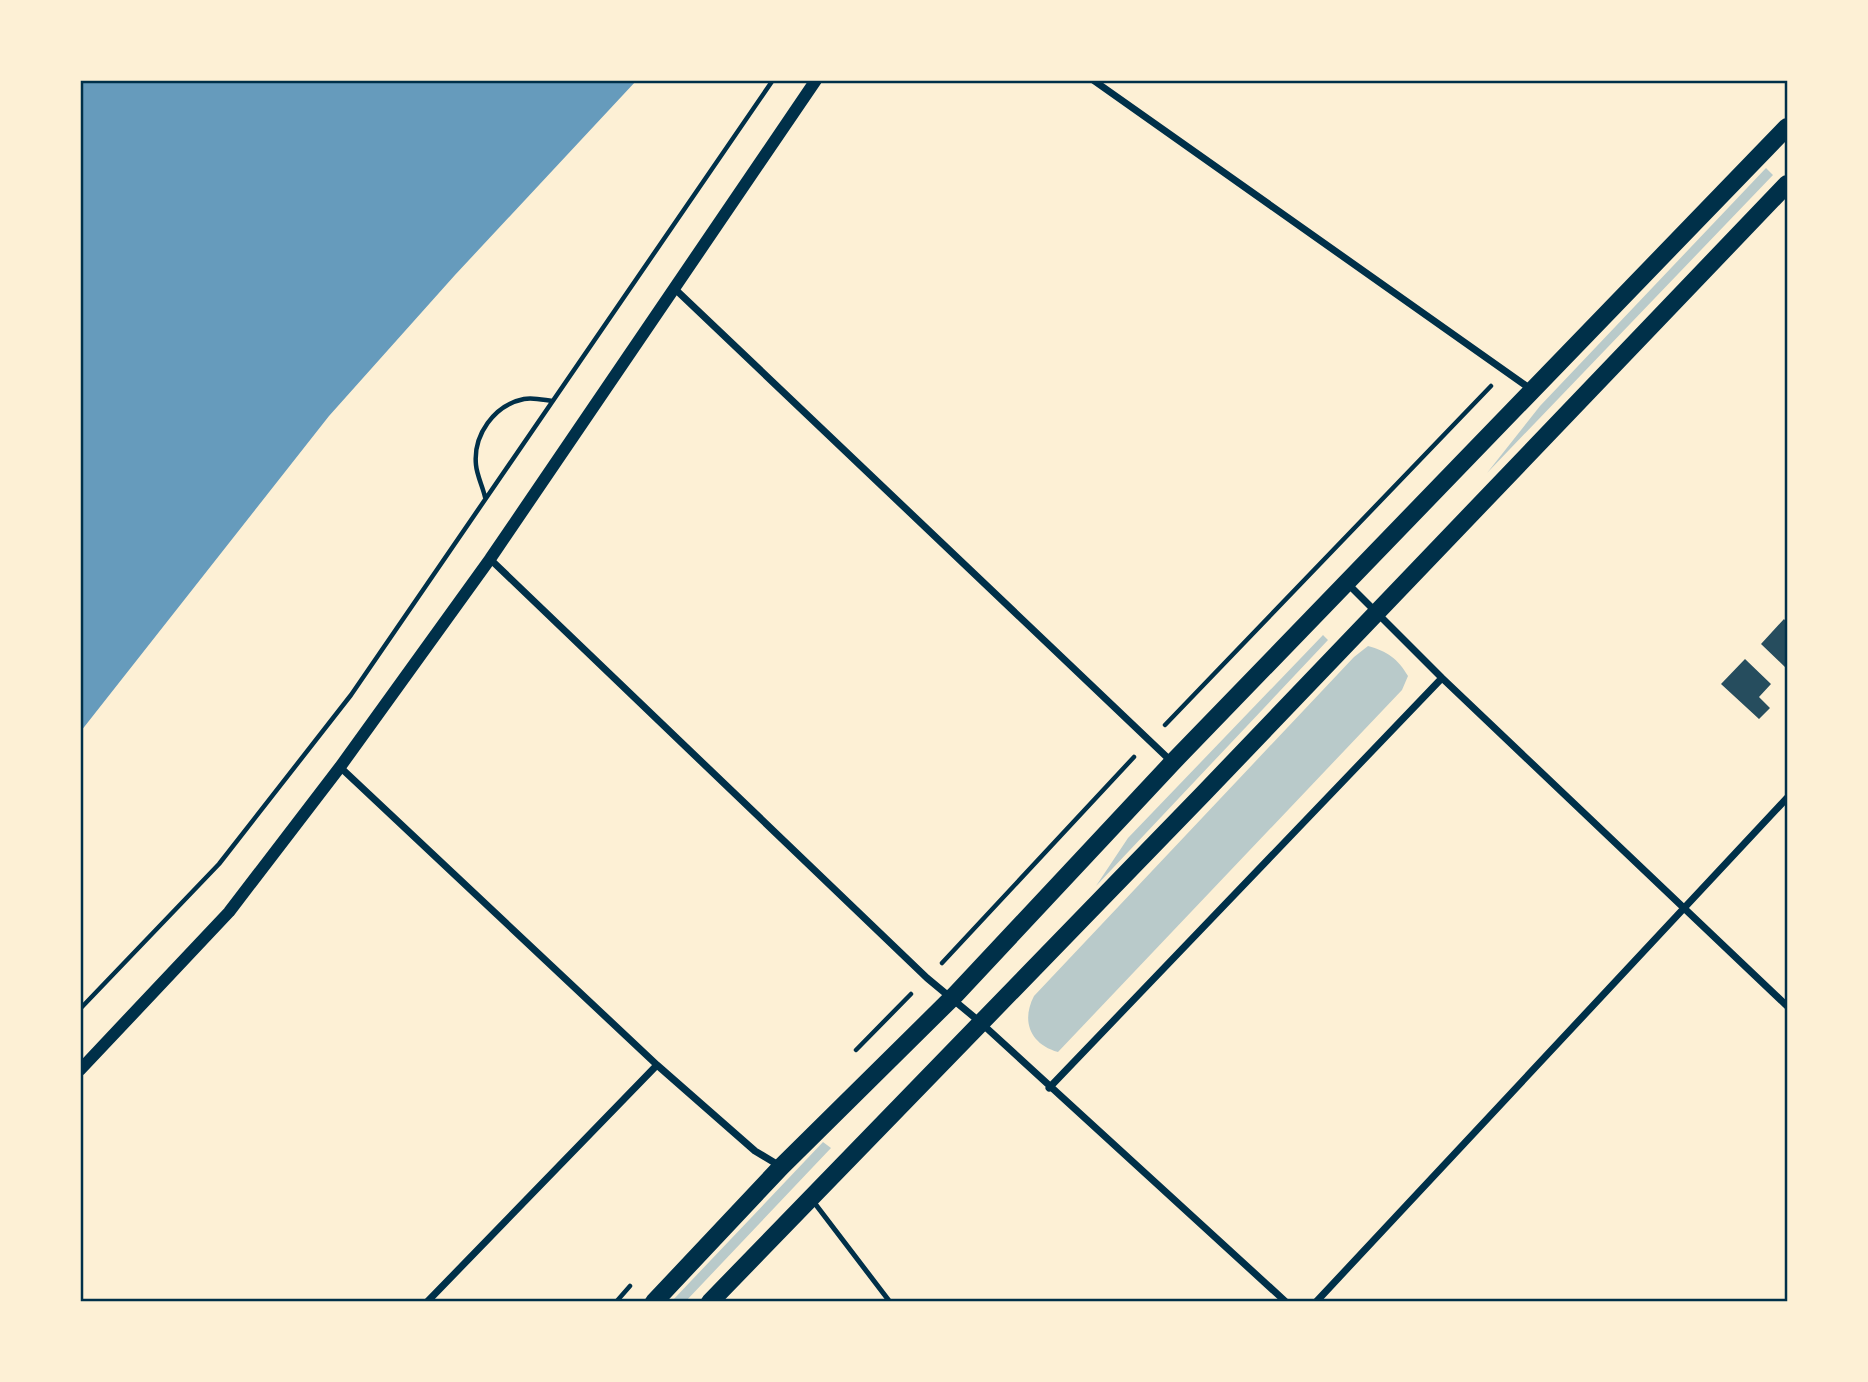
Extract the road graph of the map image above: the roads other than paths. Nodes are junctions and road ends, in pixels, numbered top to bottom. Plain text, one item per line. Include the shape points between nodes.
1 (816, 80) edge
2 (1093, 80) edge
3 (1787, 127) edge
4 (1787, 184) edge
5 (675, 289) junction
6 (1532, 390) junction
7 (490, 559) junction
8 (1347, 583) junction
9 (1377, 612) junction
10 (1442, 678) junction
11 (1173, 762) junction
12 (340, 767) junction
13 (1787, 798) edge
14 (1684, 907) junction
15 (951, 999) junction
16 (1787, 1006) edge
17 (980, 1022) junction
18 (657, 1065) junction
19 (80, 1070) edge
20 (1049, 1088) junction
21 (781, 1167) junction
22 (810, 1197) junction
23 (427, 1301) edge
24 (654, 1301) edge
25 (710, 1301) edge
26 (890, 1301) edge
27 (1286, 1301) edge
28 (1316, 1301) edge

1 - 5 street
2 - 6 street
3 - 6 main road
4 - 9 main road
5 - 7 street
5 - 11 street
6 - 8 main road
7 - 12 street
7 - 15 street
8 - 9 street
8 - 11 main road
9 - 10 street
9 - 17 main road
10 - 14 street
10 - 20 street
11 - 15 main road
12 - 18 street
12 - 19 street via 229,912
13 - 14 street
14 - 16 street
14 - 28 street
15 - 17 street
15 - 21 main road
17 - 20 street
17 - 22 main road
18 - 21 street via 755,1151
18 - 23 street
20 - 27 street
21 - 24 main road
22 - 25 main road
22 - 26 lane

